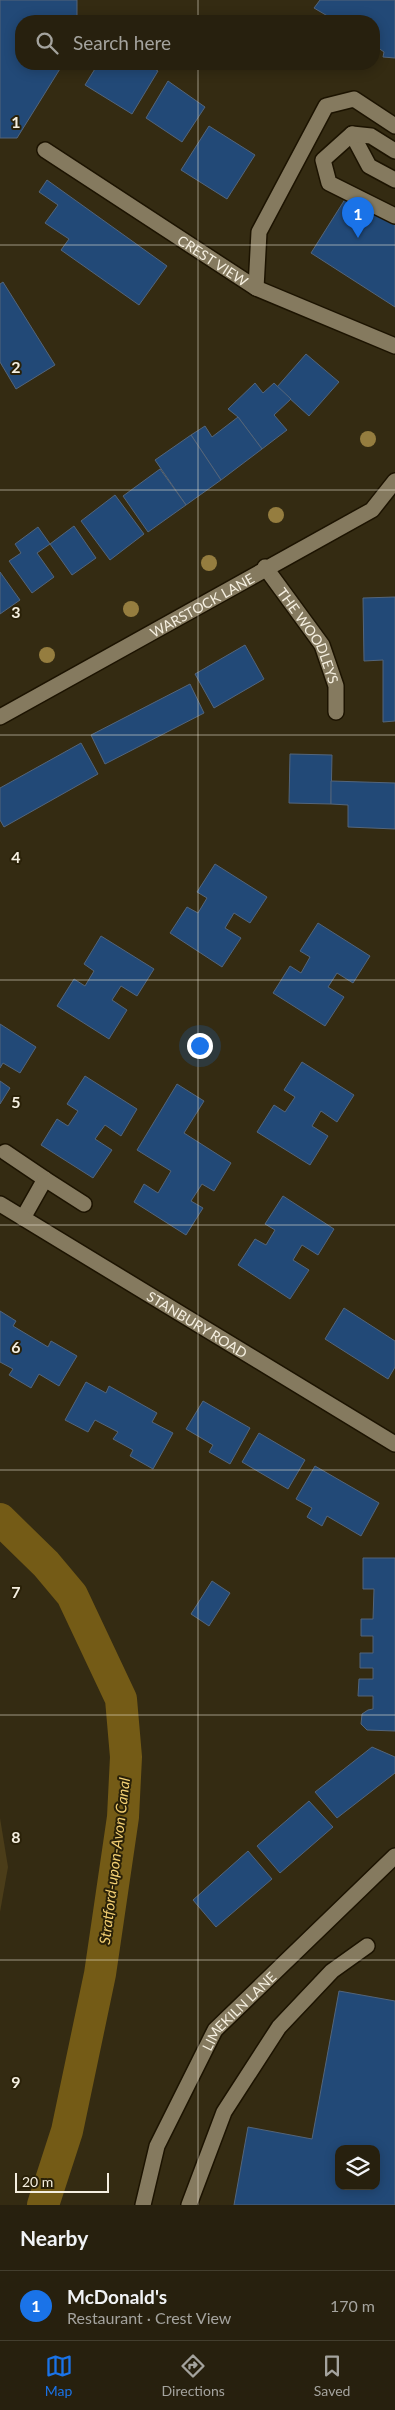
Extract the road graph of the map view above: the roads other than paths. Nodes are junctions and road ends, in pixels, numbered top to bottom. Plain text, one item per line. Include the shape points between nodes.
1 (395, 126) edge
2 (352, 134) junction
3 (45, 150) dead end
4 (395, 151) edge
5 (395, 180) edge
6 (395, 216) edge
7 (256, 288) junction
8 (395, 346) edge
9 (395, 481) edge
10 (265, 567) junction
11 (336, 712) dead end
12 (0, 717) edge
13 (6, 1152) dead end
14 (45, 1179) junction
15 (0, 1204) edge
16 (84, 1204) dead end
17 (23, 1218) junction
18 (395, 1444) edge
19 (395, 1856) edge
20 (368, 1946) dead end
21 (143, 2205) edge
22 (189, 2205) edge

1 - 7 street via 354,99 326,106 259,232
2 - 4 street via 371,136
2 - 5 street via 369,166
2 - 6 street via 323,160 328,183
3 - 7 street, CREST VIEW
7 - 8 street, CREST VIEW
9 - 10 street, WARSTOCK LANE via 372,510
10 - 11 street, THE WOODLEYS via 322,646 336,686
10 - 12 street, WARSTOCK LANE
13 - 14 street
14 - 16 street
14 - 17 street
15 - 17 street, STANBURY ROAD
17 - 18 street, STANBURY ROAD
19 - 21 street, LIMEKILN LANE via 215,2030 157,2146
20 - 22 street via 332,1971 279,2027 224,2112

